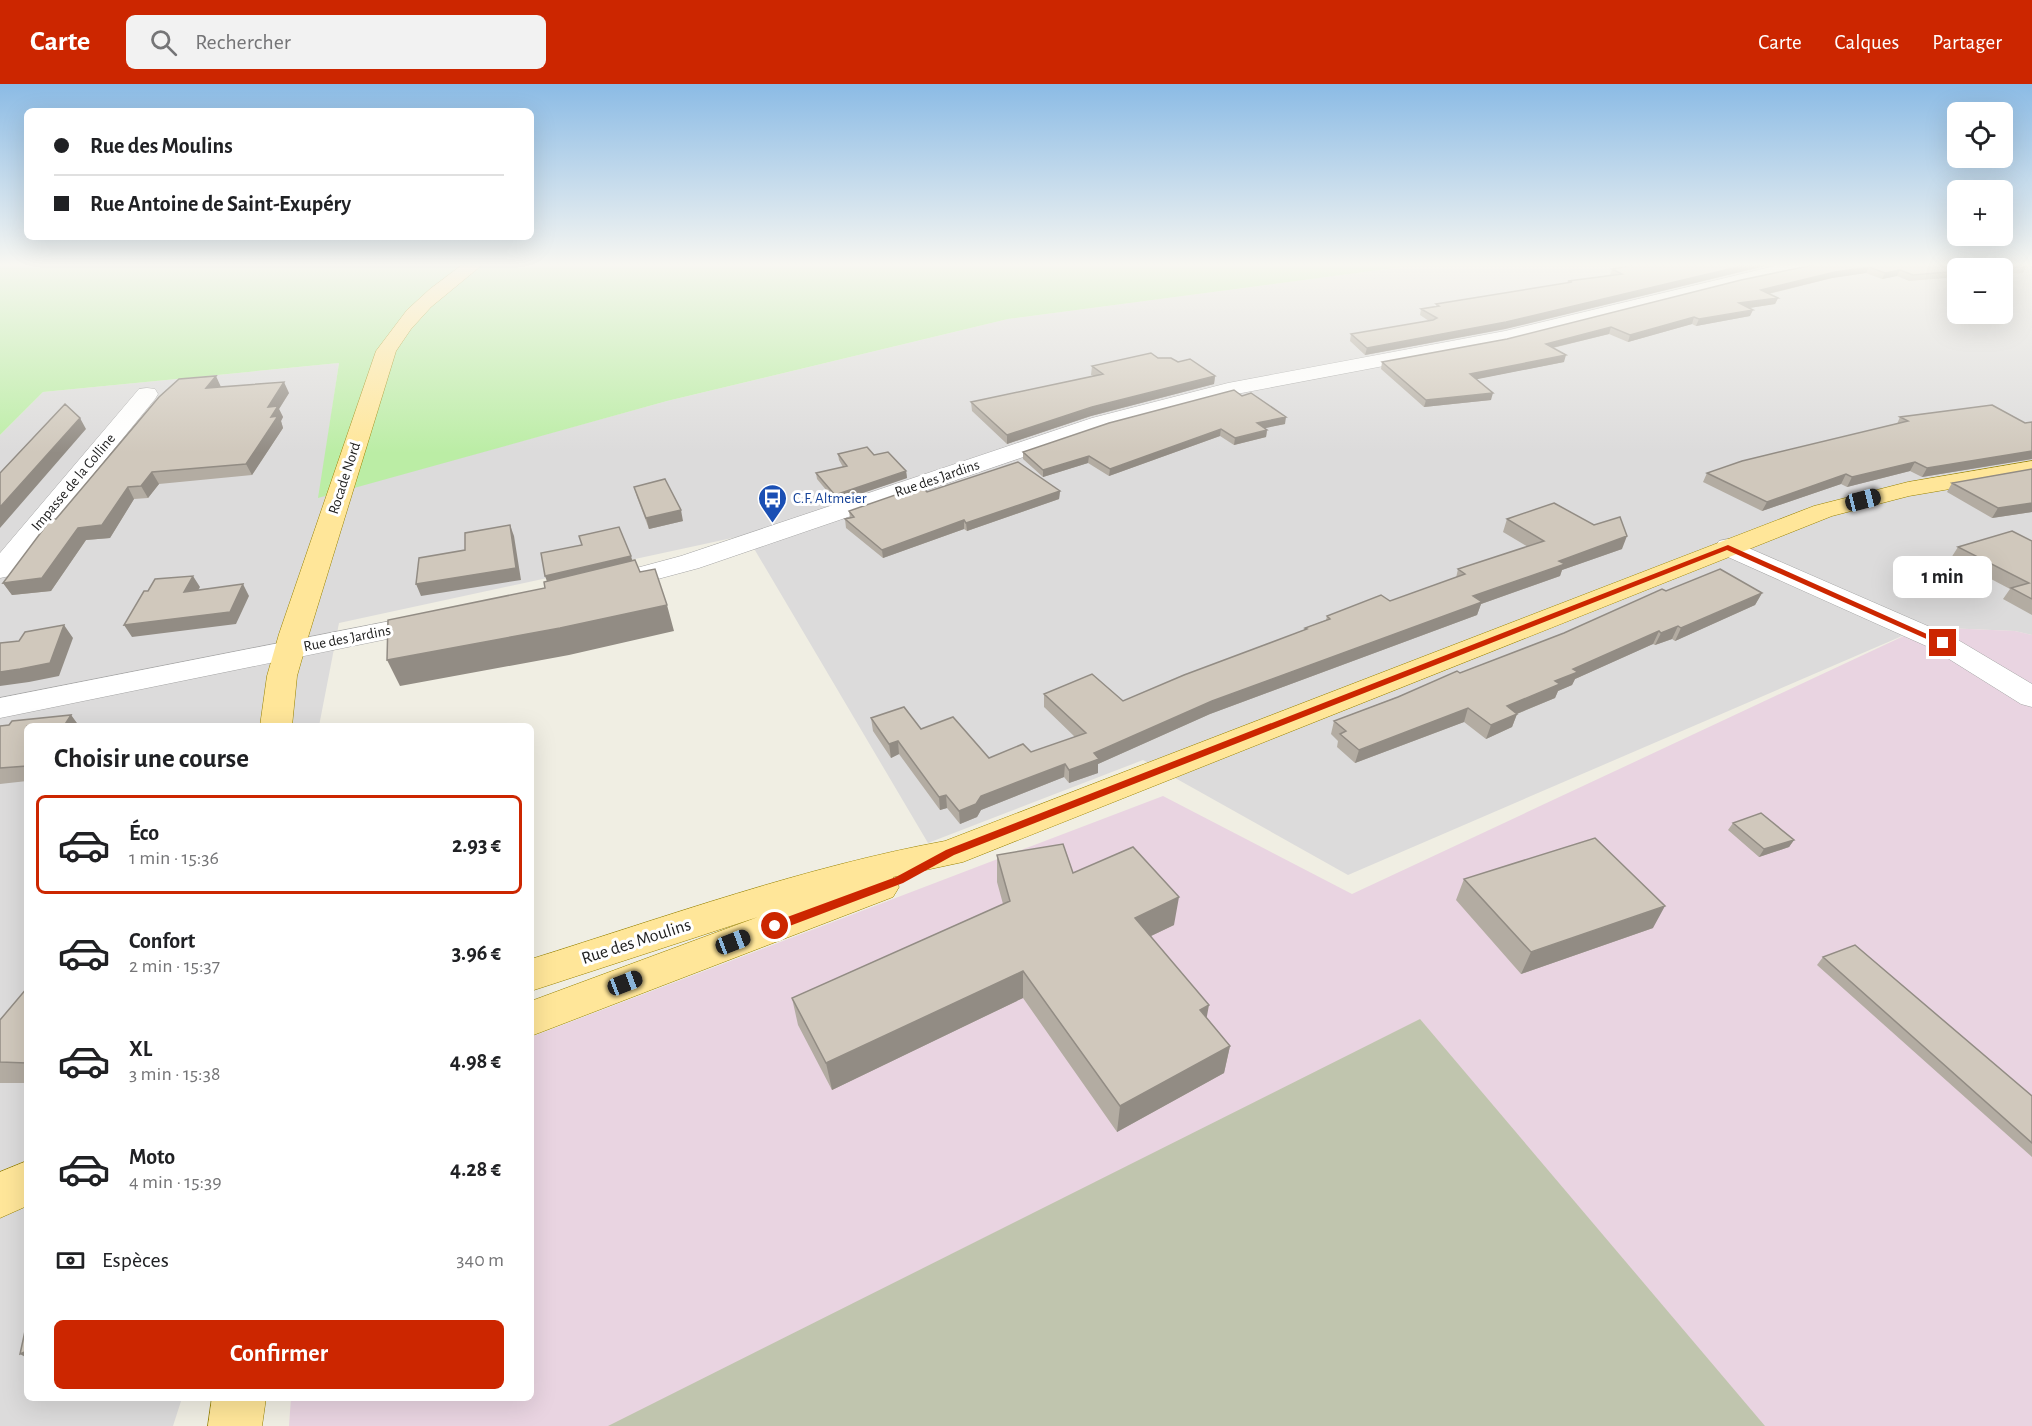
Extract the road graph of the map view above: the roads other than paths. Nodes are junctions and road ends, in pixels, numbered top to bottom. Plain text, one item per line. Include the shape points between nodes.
1 (401, 328) edge
2 (1546, 328) edge
3 (147, 394) dead end
4 (2032, 468) edge
5 (1728, 547) junction
6 (0, 570) edge
7 (588, 589) edge
8 (452, 617) edge
9 (289, 650) junction
10 (2032, 697) edge
11 (0, 708) edge
12 (276, 723) edge
13 (950, 853) junction
14 (534, 974) edge
15 (534, 1018) edge
16 (24, 1184) edge
17 (0, 1195) edge
18 (239, 1401) edge
19 (235, 1426) edge

1 - 9 main road, Rocade Nord via 386,351
2 - 7 street, Rue des Jardins via 1228,388 1100,423 690,562
3 - 6 street, Impasse de la Colline
4 - 5 main road, Rue des Moulins via 1863,500
5 - 10 street via 1943,643
5 - 13 main road, Rue des Moulins
8 - 9 street, Rue des Jardins
9 - 11 street, Rue des Jardins
9 - 12 main road, Rocade Nord
13 - 14 main road, Rue des Moulins via 888,865 779,896
13 - 15 main road, Rue des Moulins via 900,880
16 - 17 main road
18 - 19 main road

